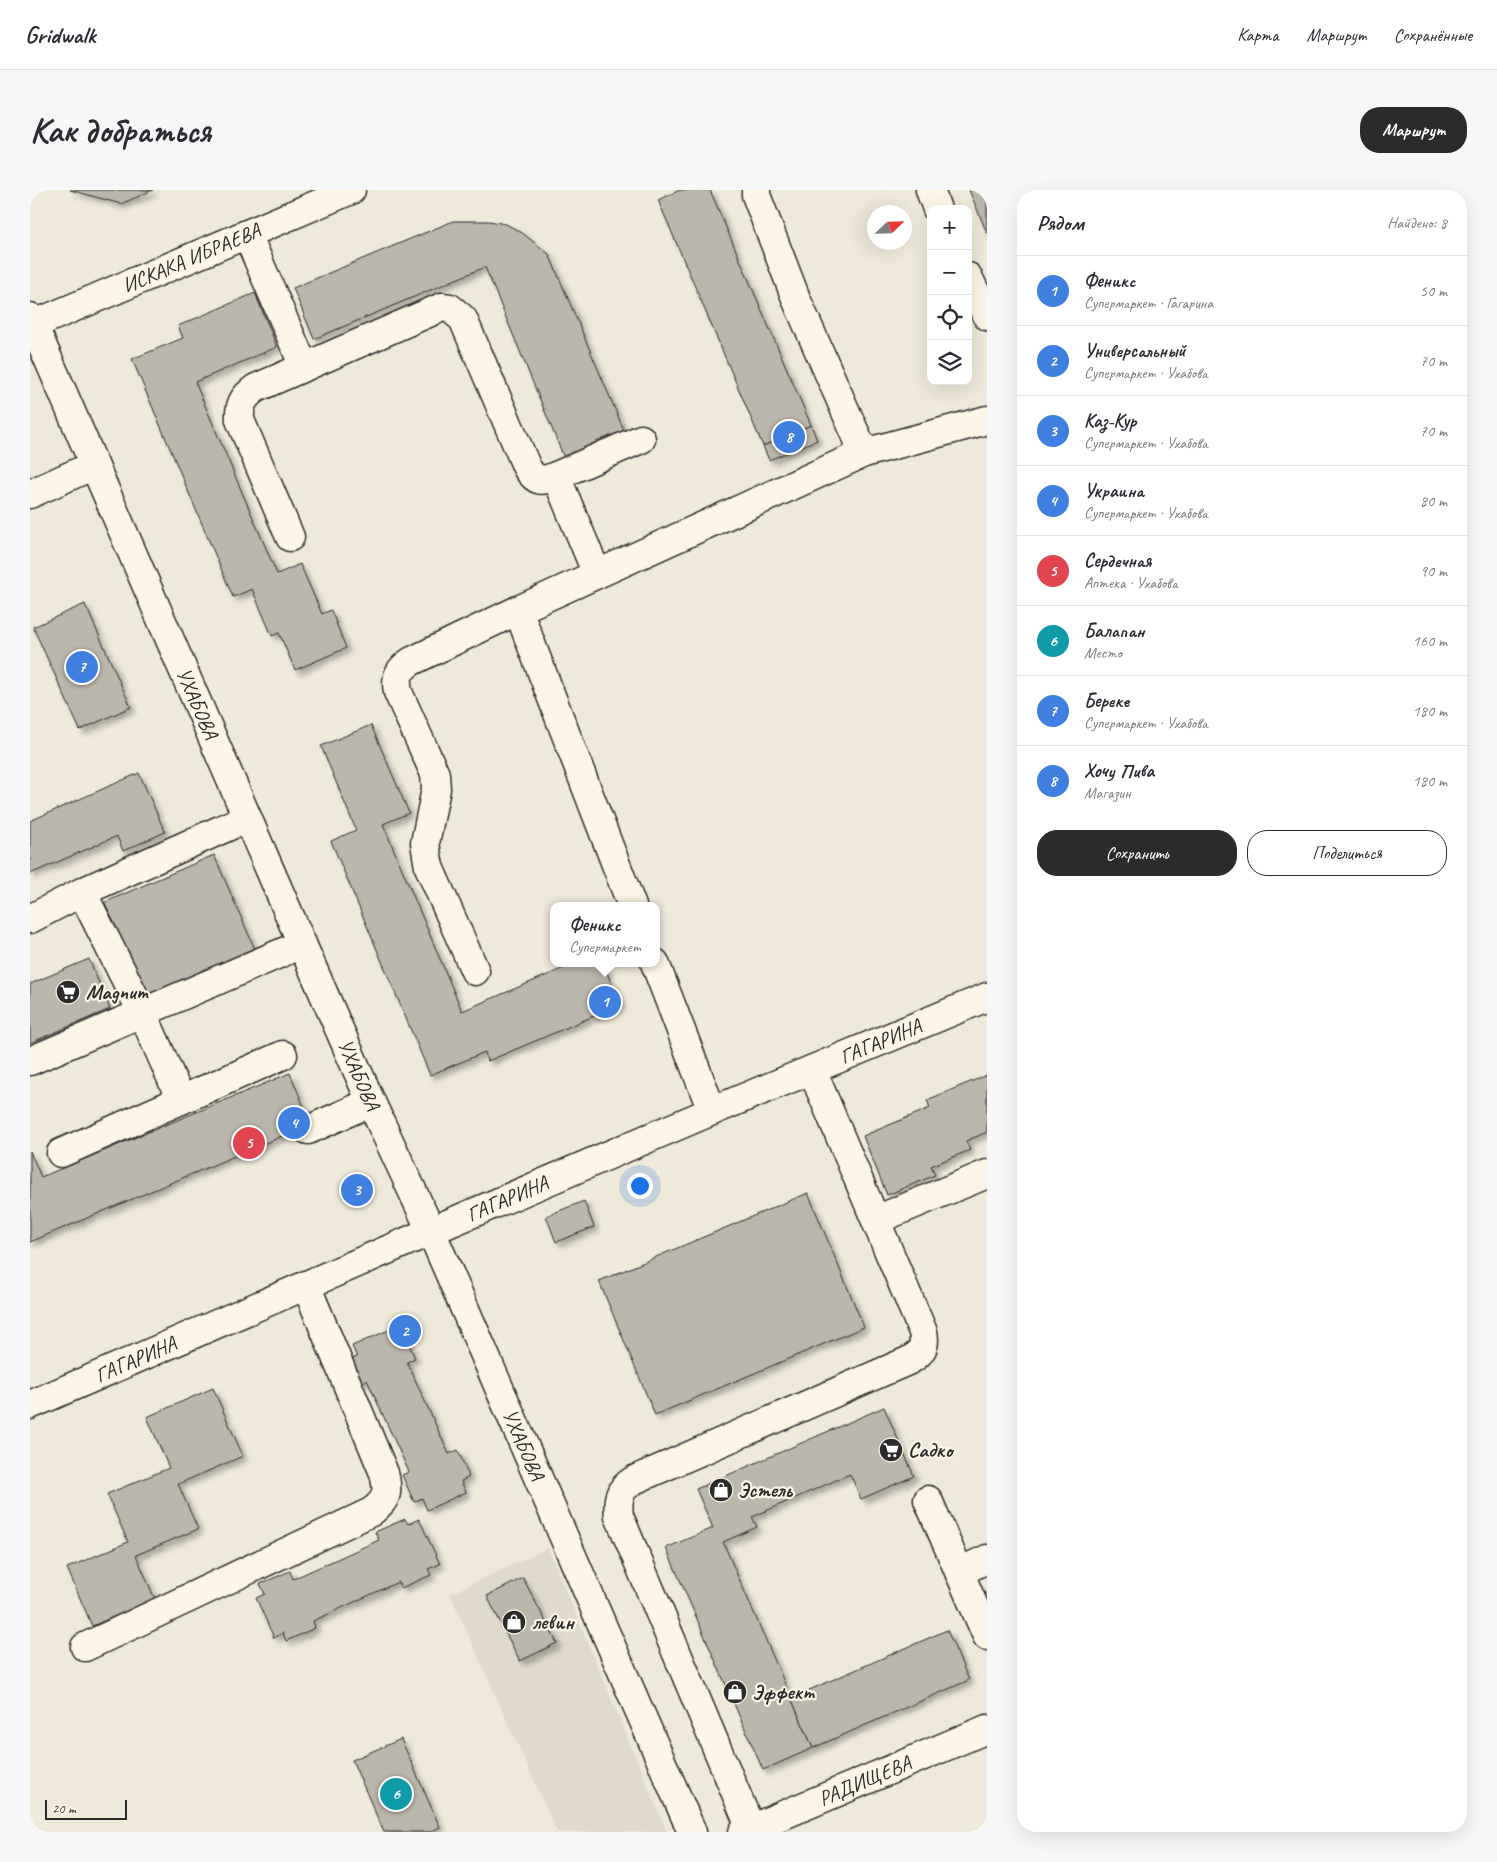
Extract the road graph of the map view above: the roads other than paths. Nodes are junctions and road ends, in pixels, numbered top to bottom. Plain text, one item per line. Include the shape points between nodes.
1 (351, 190) edge
2 (756, 190) edge
3 (930, 190) edge
4 (936, 205) edge
5 (247, 234) junction
6 (972, 285) edge
7 (987, 316) edge
8 (31, 322) edge
9 (304, 367) junction
10 (987, 420) edge
11 (641, 439) dead end
12 (864, 453) junction
13 (94, 465) junction
14 (556, 476) junction
15 (30, 494) edge
16 (290, 537) dead end
17 (597, 574) junction
18 (518, 610) junction
19 (247, 818) junction
20 (82, 892) junction
21 (630, 902) edge
22 (30, 919) edge
23 (302, 944) junction
24 (657, 967) edge
25 (474, 971) dead end
26 (987, 997) edge
27 (142, 1014) junction
28 (283, 1055) dead end
29 (30, 1061) edge
30 (812, 1070) junction
31 (182, 1100) junction
32 (371, 1102) junction
33 (712, 1111) junction
34 (308, 1130) dead end
35 (61, 1153) dead end
36 (987, 1174) edge
37 (876, 1220) junction
38 (431, 1231) junction
39 (306, 1285) junction
40 (30, 1405) edge
41 (928, 1500) dead end
42 (987, 1559) edge
43 (959, 1572) junction
44 (987, 1636) edge
45 (85, 1647) dead end
46 (987, 1729) edge
47 (747, 1830) edge
48 (692, 1832) edge

1 - 5 street, ИСКАКА ИБРАЕВА
2 - 12 street via 797,301
3 - 4 street
5 - 8 street, ИСКАКА ИБРАЕВА
5 - 9 street
6 - 7 street
8 - 13 street, УХАБОВА
9 - 14 street via 434,310 450,308 463,318 532,475 538,480
9 - 16 street via 256,388 242,401 240,410 240,420
10 - 12 street
11 - 14 street
12 - 17 street
13 - 15 street
13 - 19 street, УХАБОВА
14 - 17 street
17 - 18 street
18 - 21 street
18 - 25 street via 412,660 398,674 396,683 435,774 436,789 425,843 429,867
19 - 20 street
19 - 23 street, УХАБОВА
20 - 22 street
20 - 27 street
23 - 27 street
23 - 32 street, УХАБОВА
24 - 33 street
26 - 30 street, ГАГАРИНА
27 - 29 street
27 - 31 street
28 - 31 street
30 - 33 street, ГАГАРИНА
30 - 37 street
31 - 35 street
32 - 34 street
32 - 38 street, УХАБОВА
33 - 38 street, ГАГАРИНА
36 - 37 street
37 - 47 street via 923,1332 925,1341 918,1355 634,1480 625,1486 617,1504 619,1516
38 - 39 street, ГАГАРИНА
38 - 48 street, УХАБОВА
39 - 40 street, ГАГАРИНА
39 - 45 street via 384,1473 386,1495 381,1504 371,1512
41 - 43 street
42 - 43 street
43 - 44 street
46 - 47 street, РАДИЩЕВА

